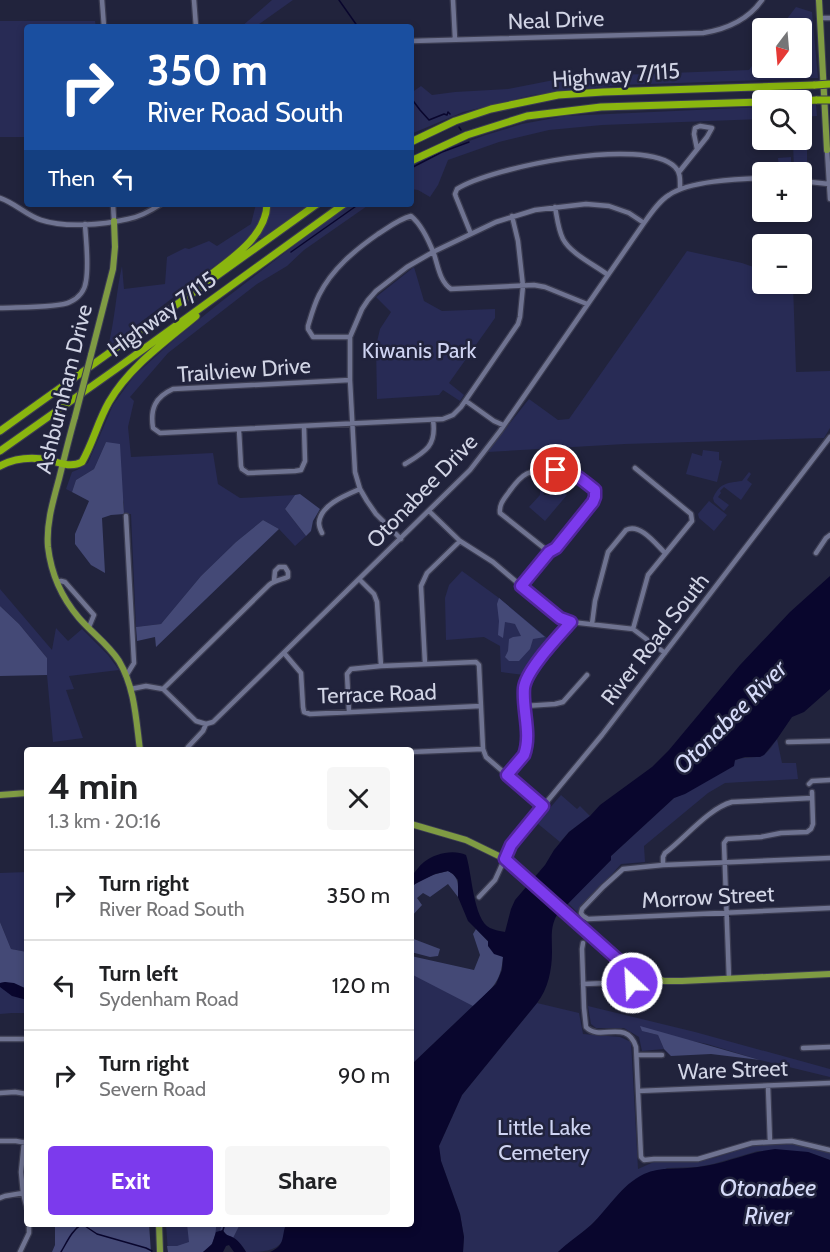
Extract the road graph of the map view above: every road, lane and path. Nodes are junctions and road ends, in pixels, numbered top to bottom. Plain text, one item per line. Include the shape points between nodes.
1 (102, 0) edge
2 (194, 0) edge
3 (453, 0) edge
4 (762, 0) edge
5 (819, 0) edge
6 (820, 18) junction
7 (830, 18) edge
8 (104, 24) edge
9 (196, 24) edge
10 (455, 39) junction
11 (414, 41) edge
12 (830, 84) edge
13 (812, 100) edge
14 (830, 100) edge
15 (752, 102) edge
16 (414, 141) edge
17 (697, 149) junction
18 (828, 150) edge
19 (414, 160) edge
20 (679, 172) junction
21 (752, 179) edge
22 (812, 182) edge
23 (829, 184) edge
24 (680, 189) junction
25 (0, 198) edge
26 (830, 199) edge
27 (113, 207) edge
28 (155, 207) edge
29 (266, 207) edge
30 (313, 207) edge
31 (340, 207) edge
32 (555, 207) junction
33 (512, 216) junction
34 (114, 221) junction
35 (644, 223) junction
36 (85, 224) junction
37 (471, 234) junction
38 (433, 252) junction
39 (250, 272) junction
40 (608, 274) junction
41 (523, 286) junction
42 (587, 304) junction
43 (175, 306) junction
44 (0, 308) edge
45 (350, 337) junction
46 (350, 380) junction
47 (466, 401) junction
48 (433, 420) junction
49 (352, 423) junction
50 (504, 425) junction
51 (304, 426) junction
52 (239, 430) junction
53 (0, 431) edge
54 (830, 437) edge
55 (0, 451) edge
56 (63, 464) junction
57 (405, 464) dead end
58 (0, 466) edge
59 (635, 468) dead end
60 (360, 489) junction
61 (429, 511) junction
62 (126, 516) dead end
63 (322, 533) dead end
64 (830, 535) edge
65 (401, 539) junction
66 (460, 541) junction
67 (549, 552) junction
68 (665, 553) junction
69 (816, 553) dead end
70 (359, 579) junction
71 (274, 581) dead end
72 (57, 582) junction
73 (521, 586) junction
74 (571, 622) junction
75 (592, 624) junction
76 (90, 627) junction
77 (633, 629) junction
78 (284, 653) junction
79 (665, 653) junction
80 (425, 664) junction
81 (381, 666) junction
82 (587, 675) dead end
83 (126, 676) junction
84 (163, 688) junction
85 (131, 689) junction
86 (481, 706) junction
87 (525, 706) junction
88 (349, 712) junction
89 (206, 724) junction
90 (830, 741) edge
91 (788, 742) dead end
92 (140, 747) edge
93 (188, 747) dead end
94 (483, 748) junction
95 (414, 752) edge
96 (507, 775) junction
97 (830, 780) edge
98 (808, 784) dead end
99 (812, 792) dead end
100 (24, 793) edge
101 (0, 795) edge
102 (812, 798) junction
103 (543, 806) junction
104 (414, 825) edge
105 (830, 858) edge
106 (505, 859) junction
107 (724, 863) junction
108 (663, 865) junction
109 (479, 897) dead end
110 (830, 908) edge
111 (726, 913) junction
112 (583, 943) dead end
113 (638, 973) junction
114 (830, 974) edge
115 (729, 979) junction
116 (664, 981) junction
117 (632, 983) junction
118 (583, 984) junction
119 (24, 1039) edge
120 (0, 1040) edge
121 (830, 1047) edge
122 (802, 1048) dead end
123 (662, 1055) dead end
124 (637, 1056) junction
125 (830, 1083) edge
126 (768, 1086) junction
127 (638, 1090) junction
128 (0, 1093) edge
129 (24, 1094) edge
130 (0, 1141) edge
131 (24, 1142) edge
132 (770, 1142) junction
133 (830, 1150) edge
134 (24, 1154) edge
135 (23, 1193) junction
136 (24, 1197) edge
137 (0, 1198) edge
138 (29, 1227) edge
139 (159, 1227) edge
140 (20, 1252) edge
141 (160, 1252) edge

1 - 8 street
2 - 9 street
3 - 10 street
4 - 10 street, Neal Drive via 731,26 703,33
5 - 6 main road
6 - 7 street
6 - 18 main road
10 - 11 street, Neal Drive
12 - 16 highway, Highway 7/115, bridge via 558,95 491,109
13 - 14 highway, bridge
15 - 19 highway, Highway 7/115 via 601,107 527,116 467,135
17 - 17 street via 707,137 712,128 695,128
17 - 20 street
18 - 23 street
20 - 24 street
20 - 37 street via 667,161 632,154 554,160 516,168 457,189 455,194
21 - 24 street, Otonabee Drive
22 - 23 street
23 - 26 street
24 - 35 street, Otonabee Drive via 665,198
25 - 36 street via 44,221
27 - 34 street, Ashburnham Drive
28 - 34 street
29 - 43 highway via 262,225 247,244
30 - 43 highway, Highway 7/115
31 - 39 highway, Highway 7/115
32 - 33 street
32 - 35 street via 609,206
32 - 40 street via 564,242
33 - 37 street
33 - 41 street
34 - 36 street
34 - 56 main road, Ashburnham Drive, bridge via 113,269
35 - 40 street, Otonabee Drive
36 - 44 street via 86,283 81,294 70,303
37 - 38 street
38 - 41 street via 443,281 451,289
38 - 45 street via 376,291 362,309
38 - 45 street via 411,216 365,243 342,263 320,294 308,329 313,337
39 - 55 highway, Highway 7/115
39 - 56 highway via 133,371 108,403 82,462 73,466
40 - 42 street, Otonabee Drive
41 - 42 street via 545,287
41 - 47 street via 518,324
42 - 50 street, Otonabee Drive
43 - 53 highway, Highway 7/115
45 - 46 street
46 - 49 street
46 - 52 street, Trailview Drive via 172,389 156,401 153,410 153,428 160,433
47 - 48 street via 453,415
47 - 50 street
48 - 49 street, Trailview Drive
48 - 57 street via 430,446
49 - 51 street, Trailview Drive
49 - 60 street
50 - 61 street, Otonabee Drive via 470,470
51 - 52 street, Trailview Drive
51 - 52 street via 305,460 301,470 248,474 241,466
54 - 79 street, River Road South
56 - 58 highway via 36,458
56 - 72 main road, Ashburnham Drive via 48,526 48,546
59 - 68 street via 691,514 692,521
60 - 63 street via 325,510 319,525
60 - 65 street via 376,514
61 - 65 street, Otonabee Drive
61 - 66 street
62 - 83 street via 134,663
64 - 69 street
65 - 70 street, Otonabee Drive
66 - 73 street
66 - 80 street via 428,573 421,586
67 - 67 street via 595,497 595,490 563,469 524,474 499,508 500,513
67 - 73 street
68 - 75 street via 637,528 626,530 608,552 594,601
68 - 77 street via 648,574
70 - 78 street, Otonabee Drive
70 - 81 street via 377,602
71 - 84 street
72 - 76 main road, Ashburnham Drive via 68,603
72 - 76 street, Ashburnham Drive via 65,582 94,615
73 - 74 street via 560,618
74 - 75 street
74 - 87 street via 528,675
75 - 77 street
76 - 83 main road, Ashburnham Drive via 113,653
77 - 79 street
78 - 88 street, Terrace Road via 301,673 304,712
78 - 89 street, Otonabee Drive via 213,722
79 - 103 street, River Road South
80 - 81 street
80 - 86 street via 476,662
81 - 88 street via 351,669 347,674
82 - 87 street via 563,702
83 - 85 main road, Ashburnham Drive
84 - 85 street
84 - 89 street via 196,721
85 - 92 main road, Ashburnham Drive
86 - 88 street, Terrace Road
86 - 94 street
87 - 96 street via 526,751
89 - 93 street, Otonabee Drive
90 - 91 street
94 - 95 street
94 - 96 street via 486,757
96 - 103 street
97 - 98 street
99 - 102 street
100 - 101 main road
102 - 107 street via 813,824 807,832 727,839
102 - 108 street via 726,804 665,853
103 - 106 street, River Road South via 511,845
104 - 106 main road via 466,840
105 - 107 street
106 - 109 street, River Road South via 495,880
106 - 113 main road
107 - 108 street
107 - 111 street
108 - 111 street, Morrow Street via 619,871 582,909 583,916 588,919
110 - 111 street, Morrow Street
111 - 115 street
112 - 118 street
113 - 116 main road
113 - 117 street
114 - 115 main road
115 - 116 main road
116 - 117 street
117 - 118 street
118 - 124 street via 588,1030 627,1034 635,1043
119 - 120 street
121 - 122 street
123 - 124 street
124 - 127 street
125 - 126 street, Ware Street
126 - 127 street, Ware Street
126 - 132 street
127 - 132 street via 640,1157 644,1160 698,1159 752,1143
128 - 129 street
130 - 131 street
132 - 133 street via 792,1141
134 - 135 street
135 - 136 street
135 - 137 street
138 - 140 street
139 - 141 main road

